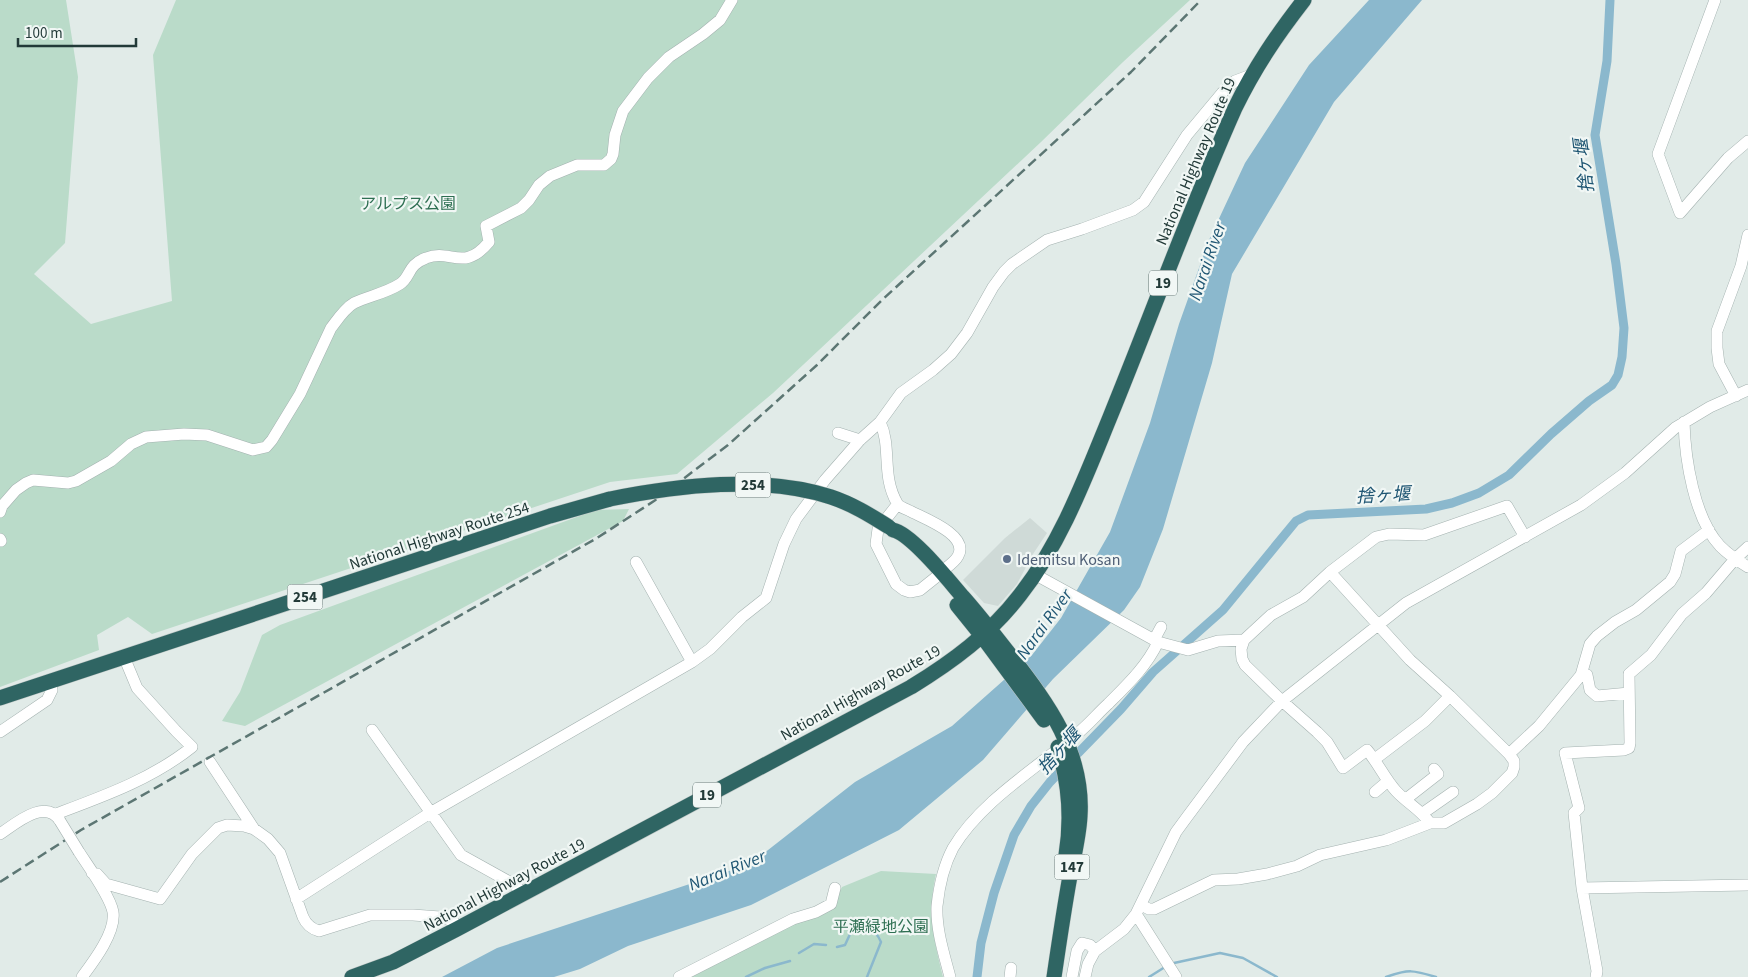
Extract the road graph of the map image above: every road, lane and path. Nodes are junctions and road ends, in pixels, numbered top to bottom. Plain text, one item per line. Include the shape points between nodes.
1 (732, 0) edge
2 (1304, 0) edge
3 (1715, 0) edge
4 (1251, 75) junction
5 (1748, 141) edge
6 (1748, 235) edge
7 (1748, 390) edge
8 (1736, 396) junction
9 (880, 422) junction
10 (1684, 422) junction
11 (838, 433) dead end
12 (860, 440) junction
13 (897, 505) junction
14 (0, 512) edge
15 (1709, 530) junction
16 (1525, 537) junction
17 (1748, 547) edge
18 (1735, 559) junction
19 (636, 562) dead end
20 (1748, 567) edge
21 (1330, 572) junction
22 (938, 575) junction
23 (1036, 575) junction
24 (1378, 624) junction
25 (1161, 628) dead end
26 (990, 638) junction
27 (1154, 640) junction
28 (1244, 640) junction
29 (692, 662) junction
30 (127, 664) dead end
31 (1581, 674) junction
32 (50, 681) junction
33 (1629, 693) junction
34 (1450, 696) junction
35 (0, 698) edge
36 (1282, 701) junction
37 (372, 730) dead end
38 (0, 732) edge
39 (1062, 744) junction
40 (1509, 754) junction
41 (1375, 760) junction
42 (210, 762) dead end
43 (1434, 769) dead end
44 (1071, 773) junction
45 (1388, 782) junction
46 (1375, 792) dead end
47 (1453, 792) dead end
48 (1406, 799) junction
49 (430, 813) junction
50 (58, 818) junction
51 (1427, 818) junction
52 (254, 829) junction
53 (0, 834) edge
54 (92, 873) junction
55 (1748, 885) edge
56 (835, 888) dead end
57 (1582, 888) junction
58 (523, 894) junction
59 (296, 899) junction
60 (1139, 910) junction
61 (457, 928) junction
62 (1095, 951) junction
63 (82, 977) edge
64 (352, 977) edge
65 (679, 977) edge
66 (950, 977) edge
67 (1046, 977) edge
68 (1054, 977) edge
69 (1072, 977) edge
70 (1085, 977) edge
71 (1176, 977) edge
72 (1596, 977) edge

1 - 14 street via 720,20 648,78 623,111 613,154 604,165 576,165 550,176 521,208 486,226 489,242 472,256 460,259 428,257 416,262 402,282 352,304 331,328 300,394 266,447 253,450 207,435 146,437 76,481 33,480 26,483 16,490
2 - 4 highway, National Highway Route 19 / 19
3 - 5 street via 1658,154 1680,213 1728,158
4 - 9 street via 1235,81 1222,93 1187,135 1139,206 1047,240 1012,264 993,287 967,333 950,354 901,393
4 - 23 highway, National Highway Route 19 / 19 via 1225,130 1089,467 1060,532
6 - 8 street via 1717,331 1719,364
7 - 8 street
8 - 10 street
9 - 12 street
9 - 13 street via 884,430 886,472
10 - 15 street via 1685,448 1694,494
10 - 16 street via 1625,473 1581,505
11 - 12 street
12 - 29 street via 796,520 784,544 766,598
13 - 22 street via 948,531 957,540 958,556
13 - 22 street via 878,529 876,544 896,584 910,592 920,590
15 - 18 street
15 - 31 street via 1681,551 1670,582 1597,636 1590,644
16 - 21 street via 1507,506 1424,535 1376,537
16 - 24 street via 1406,603
17 - 18 street
18 - 20 street
18 - 33 street via 1706,593 1682,614 1651,655 1629,674
19 - 29 street
21 - 24 street
21 - 28 street via 1303,597 1271,615
22 - 26 highway, National Highway Route 254 / 254
22 - 32 highway, National Highway Route 254 / 254, bridge via 918,547 899,531 831,497 809,491 753,485 662,489 550,516
23 - 26 highway, National Highway Route 19 / 19
23 - 27 street
24 - 34 street via 1410,660
24 - 36 street
25 - 27 street
26 - 39 highway, 147
26 - 58 highway, National Highway Route 19 / 19 via 911,687
27 - 28 street via 1188,650 1218,640
27 - 39 street via 1147,662 1079,732
28 - 36 street via 1241,649 1245,665
29 - 49 street
30 - 50 street via 137,688 192,747 140,781
31 - 33 street via 1587,675 1590,690 1597,696
31 - 40 street via 1539,726
32 - 35 highway, National Highway Route 254 / 254
32 - 38 street via 52,690 47,700
33 - 57 street via 1629,748 1565,753 1579,808 1574,813
34 - 40 street
34 - 41 street via 1425,721
36 - 41 street via 1326,742 1342,768 1367,750
36 - 60 street via 1243,742 1176,832
37 - 49 street
39 - 44 highway, 147
39 - 66 street via 980,814 952,849 937,907 941,944
40 - 51 street via 1514,761 1512,773 1492,793 1444,823
41 - 45 street
42 - 52 street
43 - 48 street via 1438,774
44 - 67 highway, 147 via 1067,848
44 - 68 highway, 147 via 1080,805 1080,826
45 - 46 street
45 - 48 street
47 - 51 street
48 - 51 street
49 - 58 street via 461,855 519,887
49 - 59 street
50 - 53 street via 41,811 32,813
50 - 54 street, bridge
51 - 60 street via 1386,840 1320,855 1297,866 1247,877 1214,880 1154,909
52 - 54 street via 227,825 218,828 192,854 160,899 106,884
52 - 59 street via 280,854
54 - 63 street via 110,903 112,924 98,955
55 - 57 street
56 - 65 street via 831,904 825,908 793,919
57 - 72 street
58 - 61 highway, National Highway Route 19 / 19
59 - 61 street via 306,922 319,931 370,916 393,914 448,919 454,921
60 - 62 street via 1124,929
60 - 71 street
61 - 64 highway, National Highway Route 19 / 19 via 393,962
62 - 69 street via 1082,943 1077,951
62 - 70 street

